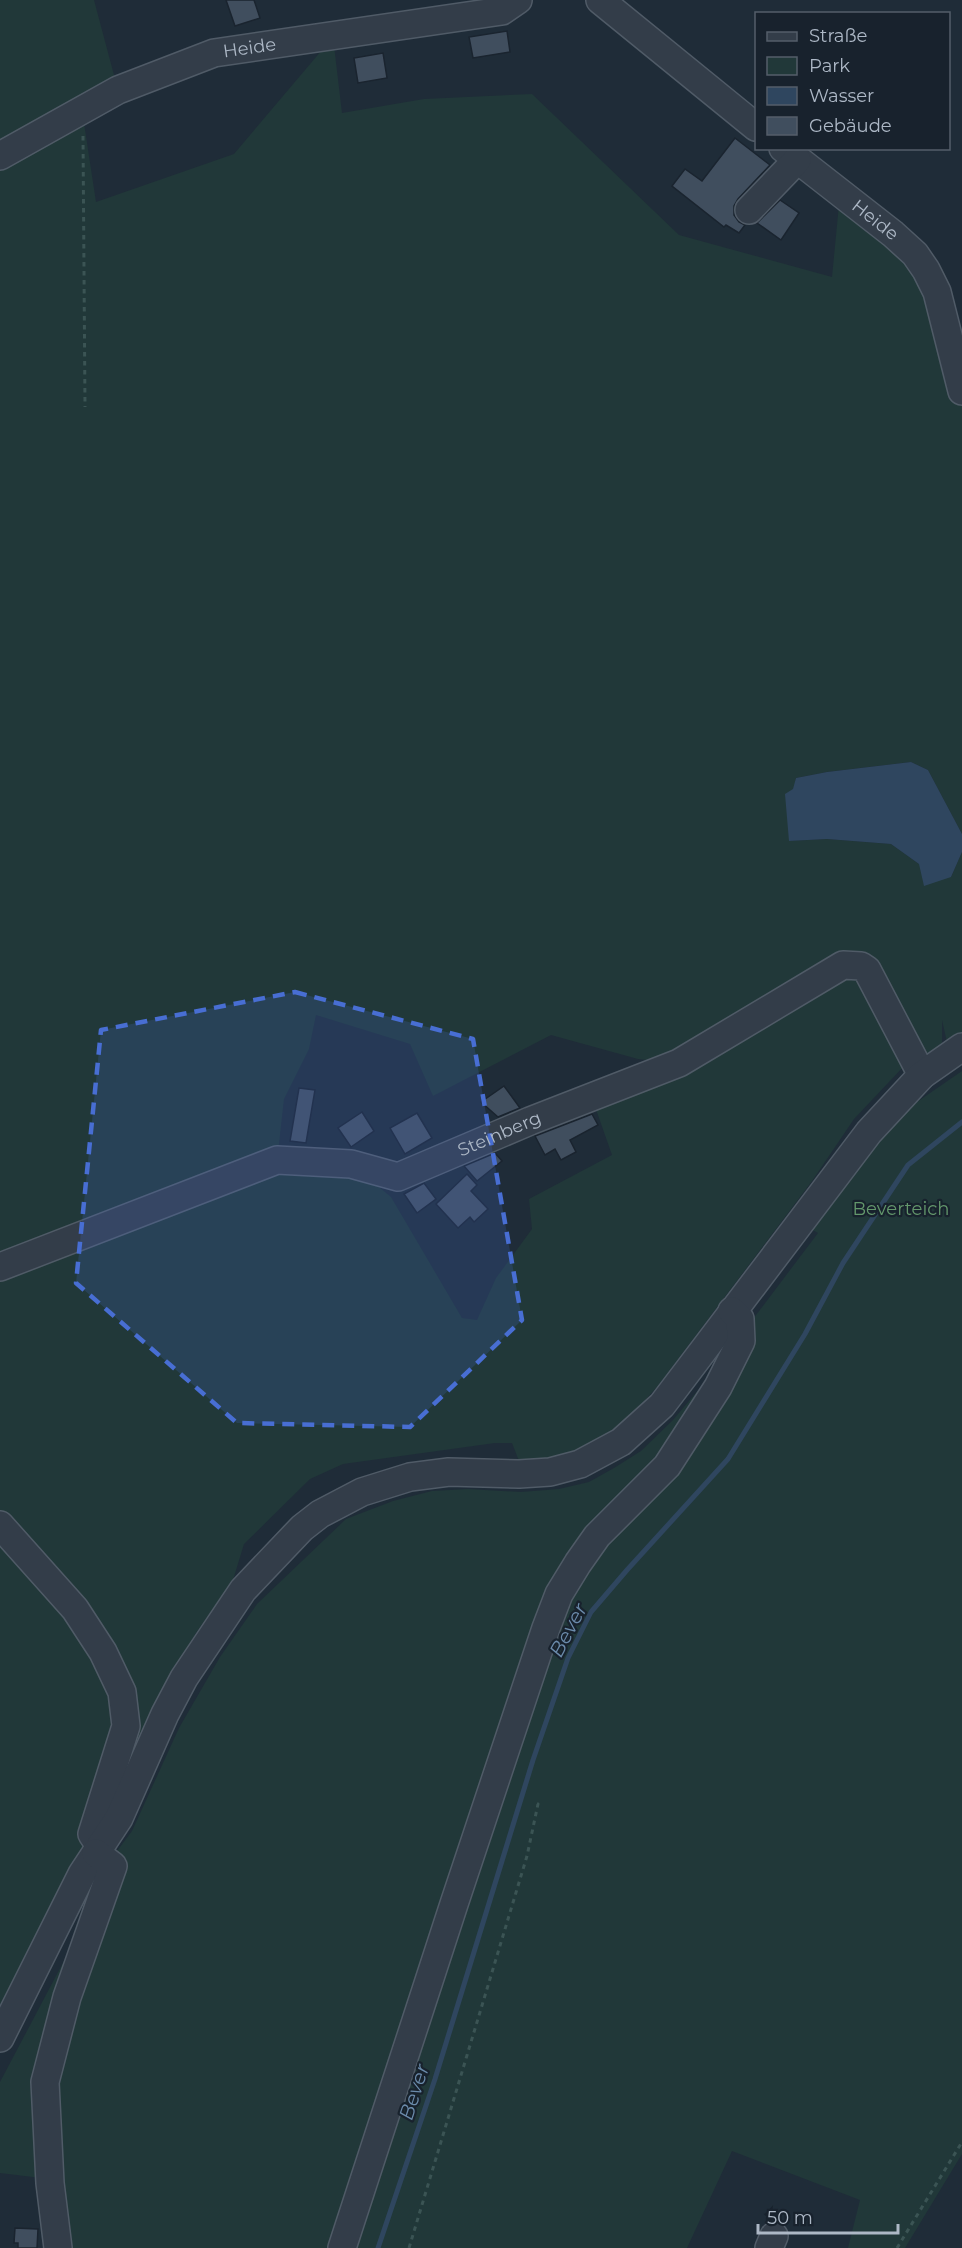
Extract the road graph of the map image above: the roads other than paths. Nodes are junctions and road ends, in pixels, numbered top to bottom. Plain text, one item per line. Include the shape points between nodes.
1 (518, 0) edge
2 (600, 0) edge
3 (755, 126) edge
4 (790, 154) edge
5 (0, 156) edge
6 (749, 210) dead end
7 (962, 391) edge
8 (962, 1047) edge
9 (922, 1075) junction
10 (0, 1267) edge
11 (732, 1311) junction
12 (0, 1525) edge
13 (98, 1850) junction
14 (0, 2038) edge
15 (58, 2248) edge
16 (342, 2248) edge

1 - 5 street, Heide via 502,11 214,53 118,90
2 - 3 street
4 - 6 street
4 - 7 street, Heide via 915,254 944,312
8 - 9 street
9 - 10 street, Steinberg via 867,970 843,965 679,1063 398,1177 351,1164 278,1160
9 - 11 street via 869,1132
11 - 13 street via 662,1405 621,1442 593,1458 550,1472 449,1472 400,1480 362,1492 302,1528 243,1590 206,1642 165,1714 119,1818
11 - 16 street via 740,1319 741,1341 718,1387 667,1466 597,1536 559,1593
12 - 13 street via 75,1610 103,1652 122,1692 126,1726 92,1834
13 - 14 street via 82,1874
13 - 15 street via 113,1866 67,1997 45,2082

